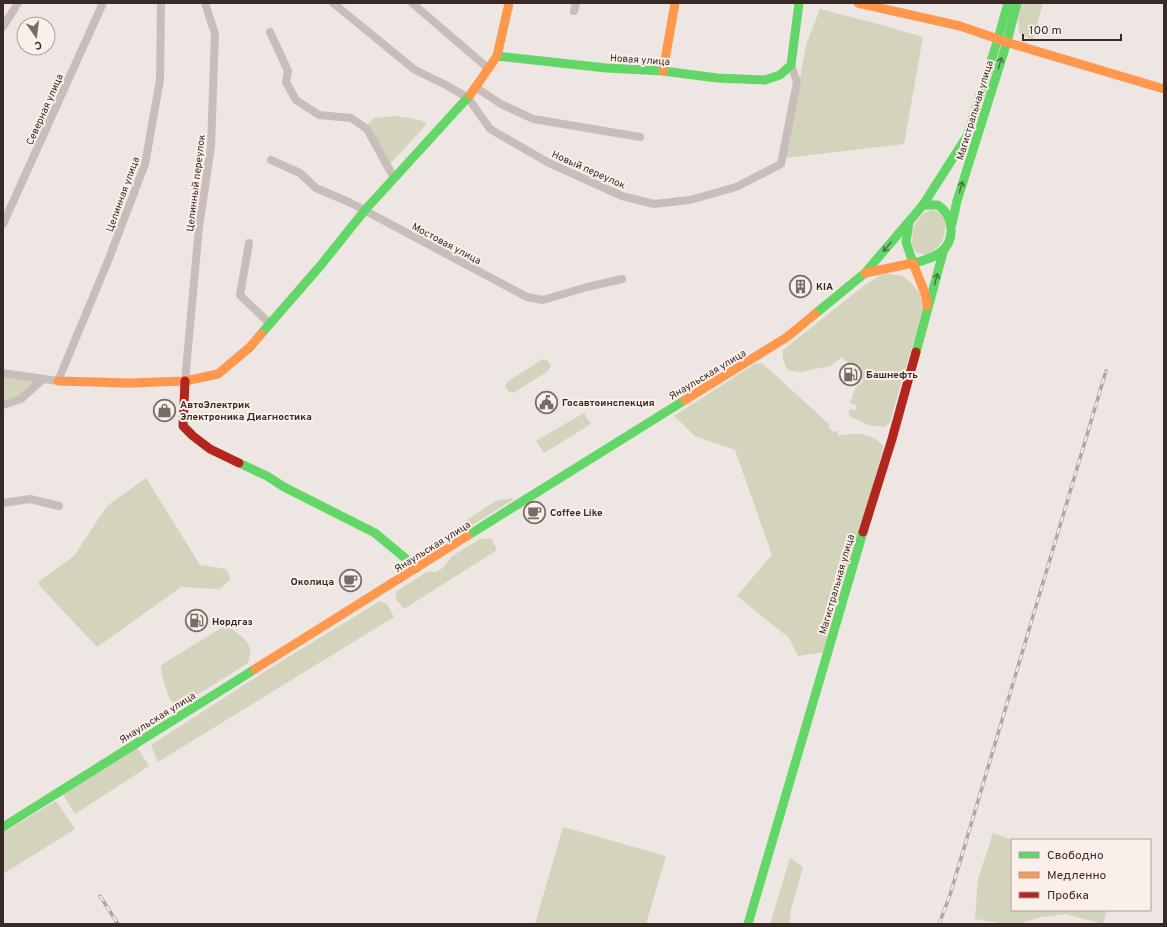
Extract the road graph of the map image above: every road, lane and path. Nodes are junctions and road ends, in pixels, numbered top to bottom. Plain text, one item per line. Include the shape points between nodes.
1 (18, 3) edge
2 (103, 3) edge
3 (161, 3) edge
4 (205, 3) edge
5 (333, 3) edge
6 (412, 3) edge
7 (509, 3) edge
8 (675, 3) edge
9 (799, 3) edge
10 (858, 3) edge
11 (1008, 3) edge
12 (1017, 3) edge
13 (3, 27) edge
14 (270, 32) dead end
15 (1002, 41) junction
16 (497, 56) junction
17 (791, 65) junction
18 (489, 69) junction
19 (663, 71) junction
20 (475, 87) junction
21 (1164, 89) edge
22 (468, 98) junction
23 (640, 137) dead end
24 (271, 160) dead end
25 (394, 178) junction
26 (923, 206) junction
27 (365, 210) junction
28 (909, 222) junction
29 (3, 224) edge
30 (952, 224) junction
31 (249, 243) dead end
32 (944, 249) junction
33 (913, 263) junction
34 (865, 273) junction
35 (622, 279) dead end
36 (928, 309) junction
37 (270, 324) junction
38 (3, 373) edge
39 (43, 379) junction
40 (58, 381) junction
41 (185, 381) junction
42 (3, 405) edge
43 (3, 503) edge
44 (59, 506) dead end
45 (417, 568) junction
46 (3, 827) edge
47 (748, 924) edge

1 - 13 street
2 - 29 street, Северная улица
3 - 40 street, Целинная улица via 160,80 145,164
4 - 41 street, Целинный переулок via 214,34 211,147 199,227
5 - 22 street, Новый переулок via 415,70
6 - 18 street
7 - 16 main road
8 - 19 main road
9 - 17 main road
10 - 15 main road via 960,26
11 - 15 main road, Магистральная улица
12 - 15 main road, Магистральная улица
14 - 25 street via 288,71 286,82 296,100 319,115 351,118 367,129
15 - 21 main road
15 - 26 main road, Магистральная улица via 967,136
30 -> 15 main road, Магистральная улица
16 - 18 main road
16 - 19 main road, Новая улица via 606,68
17 - 19 main road, Новая улица via 780,75 766,80 717,78
17 - 22 street, Новый переулок via 797,82 781,164 736,187 690,200 654,204 622,196 556,166 490,128
18 - 20 main road
20 - 22 main road
20 - 23 street via 501,104 533,119
22 - 25 main road
24 - 27 street, Мостовая улица via 300,173 316,188
25 - 27 main road
26 - 28 main road, Магистральная улица
26 - 30 main road via 939,206 948,215
27 - 35 street, Мостовая улица via 527,298 544,300 587,286
27 - 37 main road
28 - 33 main road via 906,242
28 -> 34 main road, Магистральная улица
30 - 32 main road, Магистральная улица
31 - 37 street via 240,296
32 - 33 main road via 928,260
36 -> 32 main road, Магистральная улица
33 - 34 main road
33 - 36 main road via 926,296
34 - 45 main road, Янаульская улица via 787,337
36 - 47 main road, Магистральная улица
37 - 41 main road via 250,347 218,374
38 - 39 street
39 - 40 street
39 - 42 street via 21,399
40 - 41 main road
41 - 45 main road via 183,426 192,436 224,457 267,476 375,533
43 - 44 street via 30,499
45 - 46 main road, Янаульская улица

